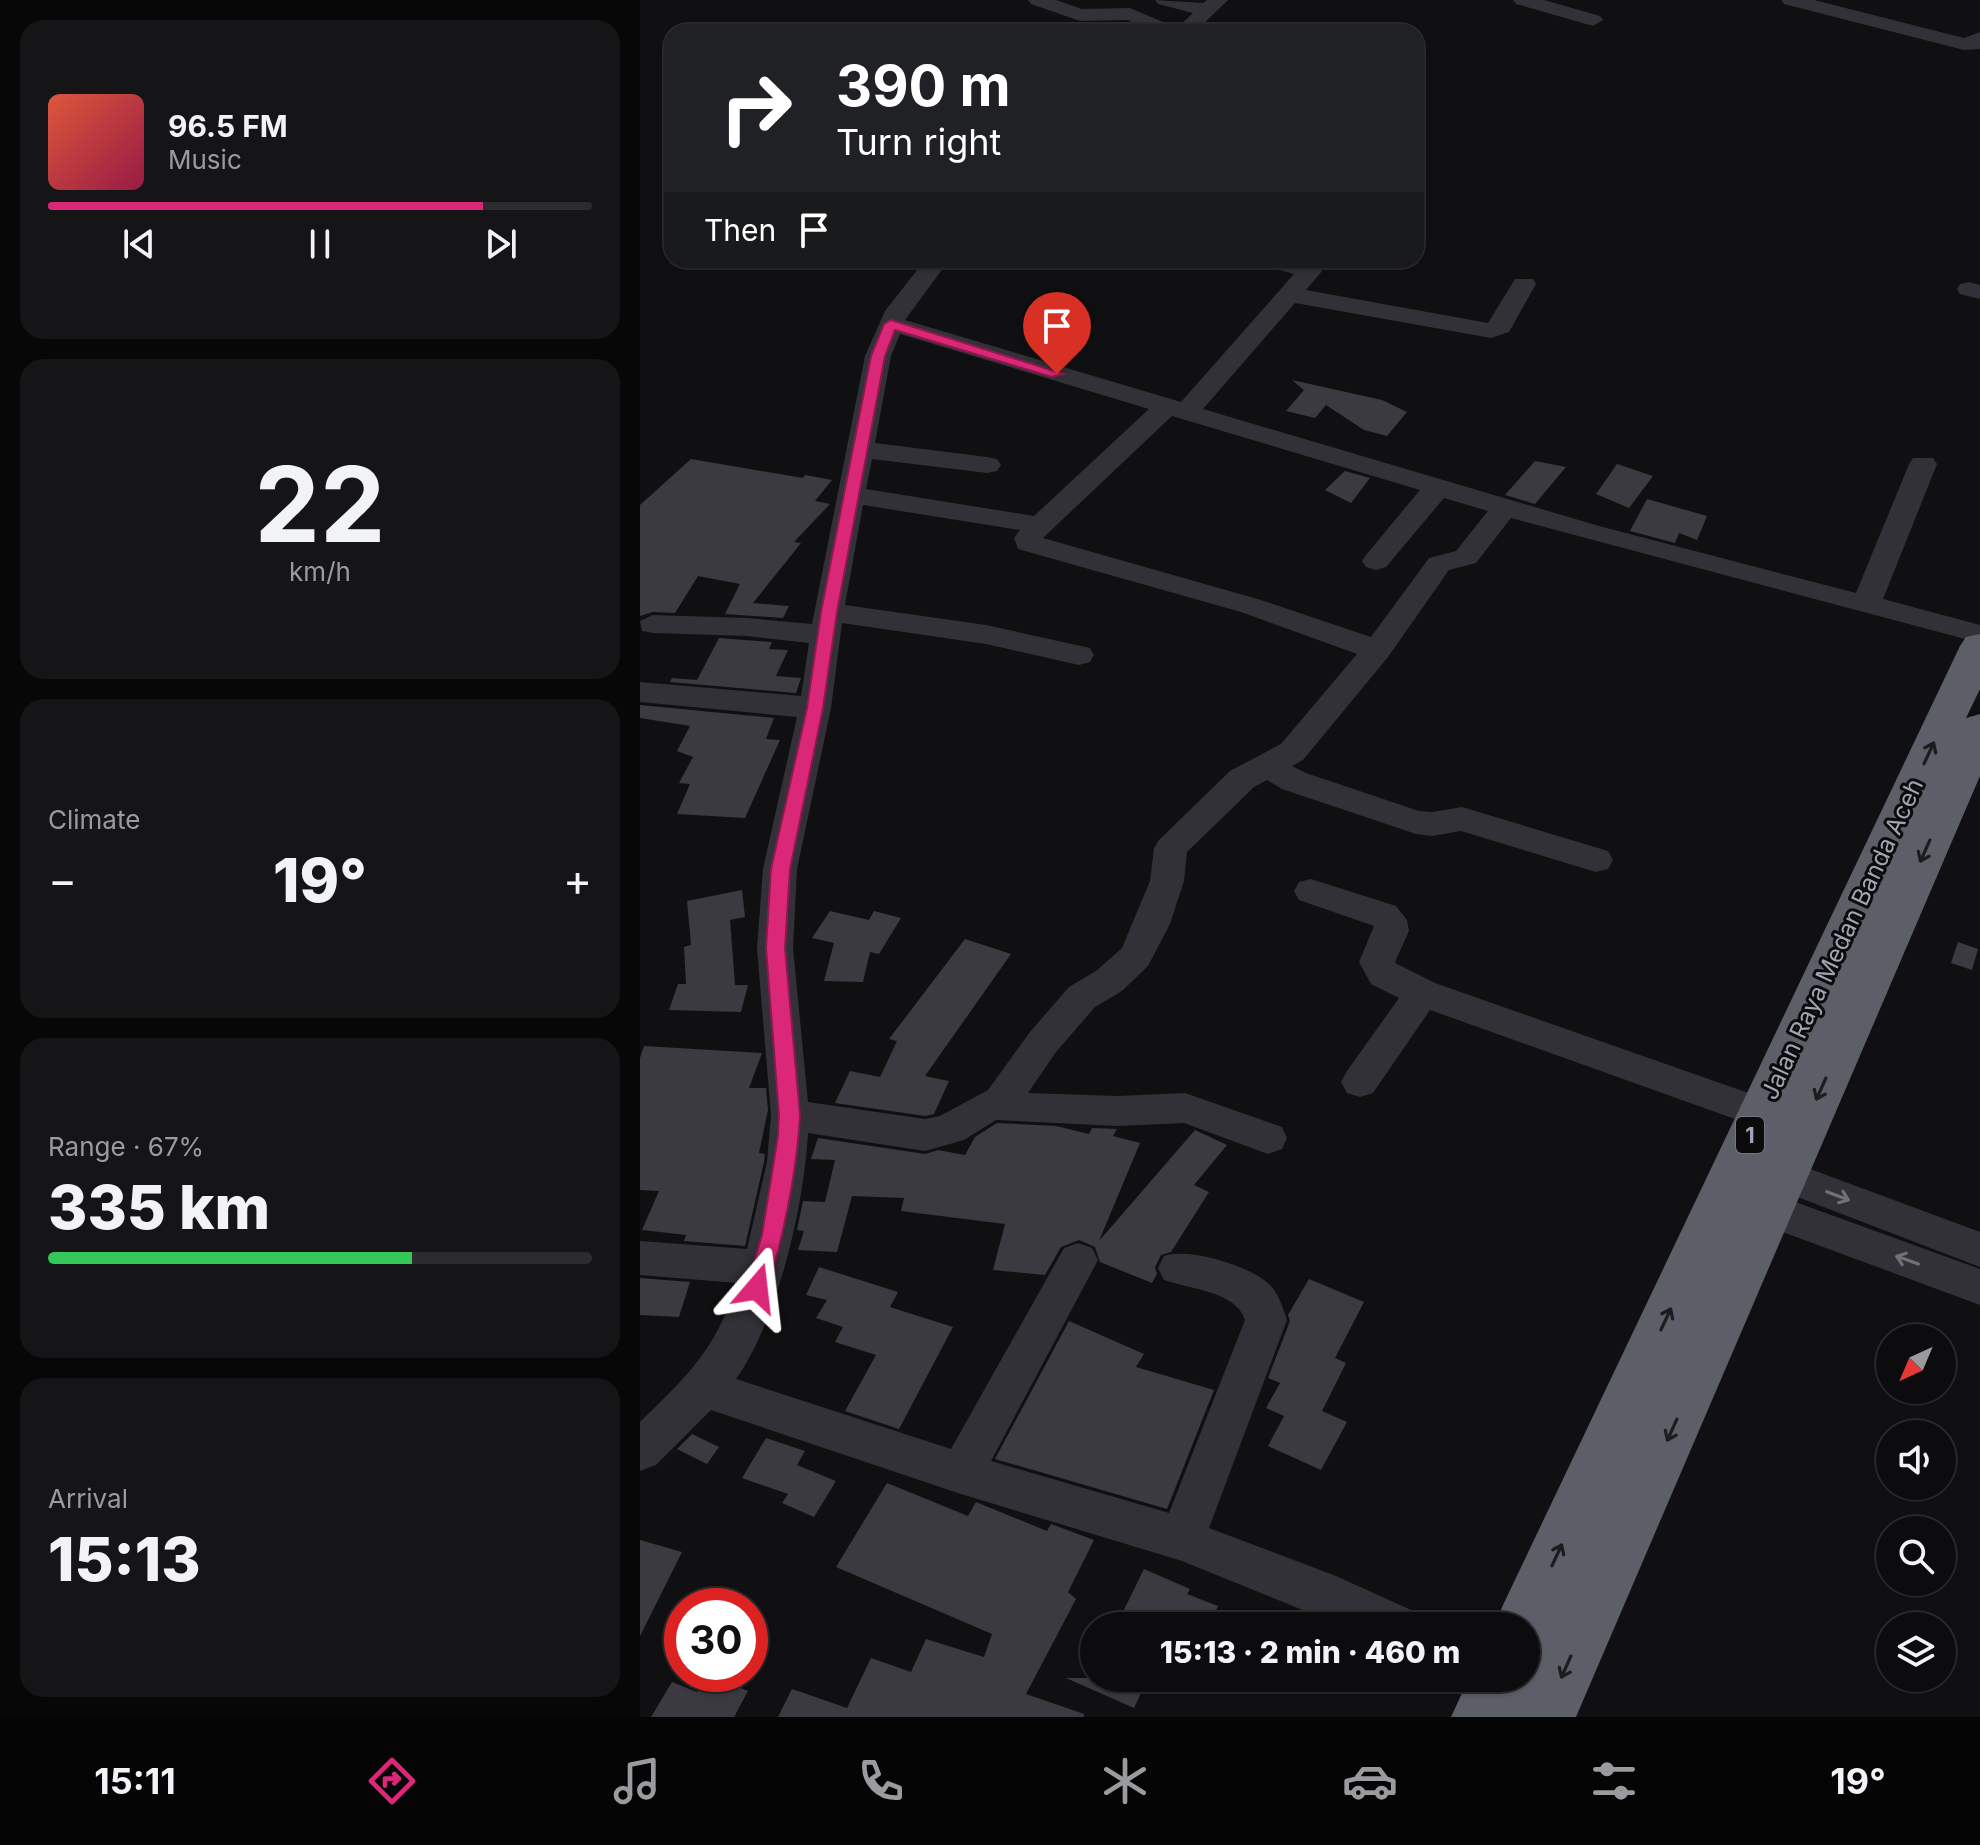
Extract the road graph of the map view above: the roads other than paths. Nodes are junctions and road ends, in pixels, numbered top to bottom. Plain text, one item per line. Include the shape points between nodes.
1 (1038, 0) edge
2 (1165, 0) edge
3 (1523, 0) edge
4 (1791, 0) edge
5 (1212, 5) edge
6 (1593, 20) dead end
7 (1148, 24) edge
8 (1192, 24) edge
9 (1980, 38) edge
10 (930, 268) edge
11 (1312, 268) edge
12 (1524, 284) dead end
13 (1288, 294) junction
14 (891, 324) junction
15 (1177, 409) junction
16 (859, 449) junction
17 (1923, 464) dead end
18 (987, 465) dead end
19 (1438, 487) junction
20 (853, 495) junction
21 (1505, 507) junction
22 (1040, 525) junction
23 (1376, 561) dead end
24 (1866, 605) junction
25 (653, 624) dead end
26 (828, 624) junction
27 (1980, 634) edge
28 (1980, 646) edge
29 (1377, 650) junction
30 (1079, 655) dead end
31 (640, 692) edge
32 (815, 708) junction
33 (1979, 735) edge
34 (1266, 765) junction
35 (1596, 860) dead end
36 (1311, 891) dead end
37 (1422, 993) junction
38 (1360, 1082) dead end
39 (999, 1104) junction
40 (1760, 1113) junction
41 (790, 1115) junction
42 (1268, 1138) dead end
43 (1754, 1184) junction
44 (1980, 1250) edge
45 (640, 1258) edge
46 (1078, 1260) dead end
47 (763, 1268) junction
48 (1179, 1268) dead end
49 (1980, 1287) edge
50 (704, 1388) junction
51 (640, 1451) edge
52 (961, 1473) junction
53 (1182, 1539) junction
54 (1364, 1612) edge
55 (1532, 1612) edge
56 (1495, 1692) edge
57 (1483, 1717) edge
58 (1544, 1717) edge

1 - 7 street via 1080,15 1130,14
2 - 5 street
3 - 6 street
4 - 9 street via 1964,44 1976,44
5 - 8 street
10 - 14 street
11 - 13 street
12 - 13 street via 1500,327 1491,331
13 - 15 street
14 - 15 street
14 - 16 street via 878,356
15 - 19 street
15 - 22 street
16 - 18 street
16 - 20 street
17 - 24 street
19 - 21 street
19 - 23 street
20 - 22 street
20 - 26 street
21 - 24 street
21 - 29 street via 1464,558 1439,564
22 - 29 street via 1027,541 1038,548 1251,606
24 - 27 street
25 - 26 street
26 - 30 street via 967,630
26 - 32 street
40 -> 28 highway, Jalan Raya Medan Banda Aceh / 1
29 - 34 street via 1310,733 1286,756
31 - 32 street
32 - 41 street via 776,911
33 -> 43 highway, Jalan Raya Medan Banda Aceh / 1
34 - 35 street via 1294,781 1416,822 1462,819
34 - 39 street via 1235,785 1171,848 1167,881 1135,957 1082,997
36 - 37 street via 1388,918 1393,928 1377,967
37 - 38 street
37 - 40 street
39 - 41 street via 985,1105 950,1129 925,1135
39 - 42 street via 1118,1111 1185,1108
40 - 43 highway, Jalan Raya Medan Banda Aceh / 1
41 - 47 street via 787,1162
43 -> 44 street
49 -> 43 street
55 -> 43 highway, Jalan Raya Medan Banda Aceh / 1
43 -> 58 highway, Jalan Raya Medan Banda Aceh / 1
45 - 47 street
46 - 52 street
47 - 50 street via 732,1350
48 - 53 street via 1251,1292 1265,1309 1266,1320
50 - 51 street
50 - 52 street
52 - 53 street
53 - 54 street
56 - 57 highway

